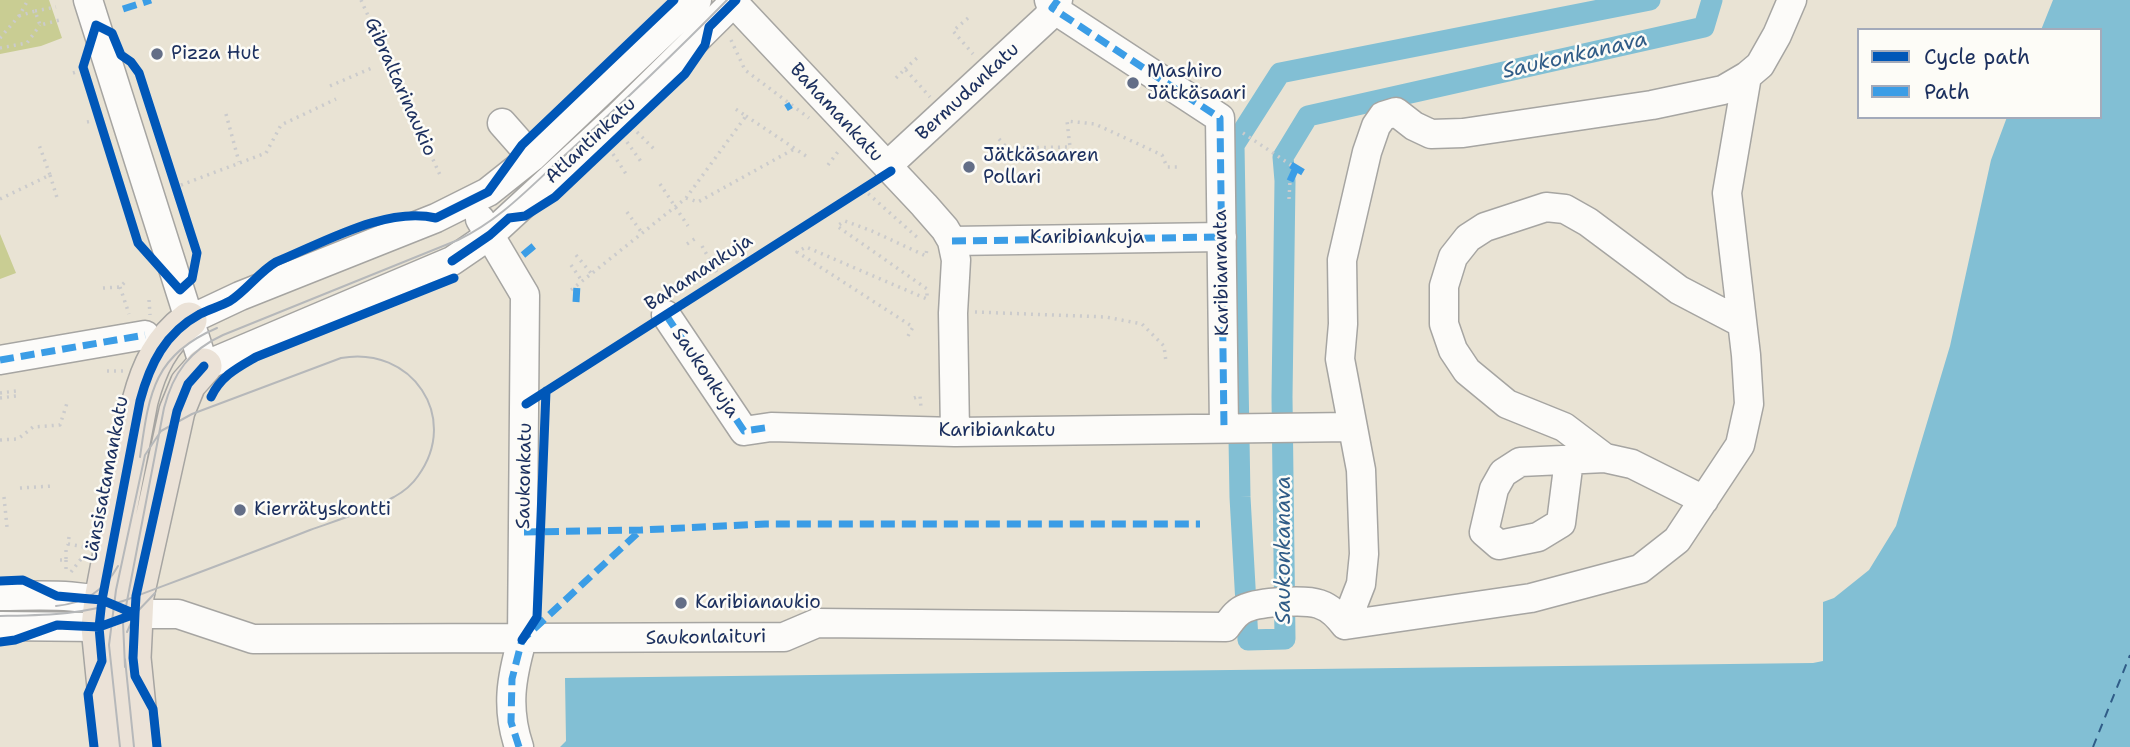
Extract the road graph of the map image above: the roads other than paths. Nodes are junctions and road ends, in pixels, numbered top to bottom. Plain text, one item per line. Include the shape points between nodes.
1 (88, 0) edge
2 (697, 0) edge
3 (1791, 0) edge
4 (733, 1) edge
5 (1052, 6) edge
6 (1747, 76) junction
7 (502, 122) dead end
8 (532, 158) junction
9 (870, 166) junction
10 (470, 202) junction
11 (489, 235) junction
12 (1222, 237) junction
13 (952, 241) junction
14 (666, 315) dead end
15 (189, 320) junction
16 (1742, 323) junction
17 (145, 335) dead end
18 (0, 359) edge
19 (204, 366) junction
20 (1226, 427) junction
21 (1351, 427) junction
22 (757, 429) joint
23 (955, 432) junction
24 (1605, 458) junction
25 (1569, 460) dead end
26 (1704, 500) junction
27 (0, 596) edge
28 (101, 613) junction
29 (135, 614) junction
30 (1345, 625) junction
31 (0, 626) edge
32 (522, 640) junction
33 (111, 747) edge
34 (142, 747) edge
35 (519, 747) edge

1 - 15 street
2 - 8 street, Atlantinkatu
3 - 6 street via 1777,36 1760,65
4 - 9 street, Bahamankatu
4 - 11 street, Atlantinkatu via 619,116
5 - 9 street, Bermudankatu
5 - 12 street, Karibianranta via 1230,124
6 - 16 street via 1727,192
6 - 21 street via 1723,90 1652,105 1463,133 1431,134 1396,112 1382,116 1367,152 1342,260 1339,359
7 - 8 street
8 - 10 street, Atlantinkatu
9 - 13 street, Bahamankatu via 945,229
10 - 11 street, Saukonkatu
10 - 15 street, Atlantinkatu
11 - 19 street, Atlantinkatu via 453,261
11 - 32 street, Saukonkatu via 525,295
12 - 13 street, Karibiankuja
12 - 20 street, Karibianranta
13 - 23 street via 956,260
14 - 22 street, Saukonkuja
15 - 19 street
15 - 28 main road, Länsisatamankatu via 163,345 147,374
16 - 24 street via 1679,290 1565,209 1546,206 1485,227 1468,238 1453,257 1444,286 1444,324 1453,351 1467,371 1507,404 1564,427
16 - 26 street via 1749,404 1741,445
17 - 18 street
19 - 29 main road via 188,384 177,411
20 - 21 street, Karibiankatu
20 - 23 street, Karibiankatu
21 - 30 street via 1361,470 1364,554 1360,584
22 - 23 street, Karibiankatu
24 - 25 street
24 - 26 street via 1632,464
26 - 30 street via 1677,540 1640,569 1531,598
27 - 28 street via 58,596
28 - 29 street
28 - 31 street
28 - 33 main road, Länsisatamankatu
29 - 32 street, Saukonlaituri via 178,614 253,639
29 - 34 main road via 133,657
30 - 32 street, Saukonlaituri via 1336,613 1318,603 1301,603 1244,608 1226,627 817,623 784,637
32 - 35 street, Saukonkatu via 512,679 511,722

